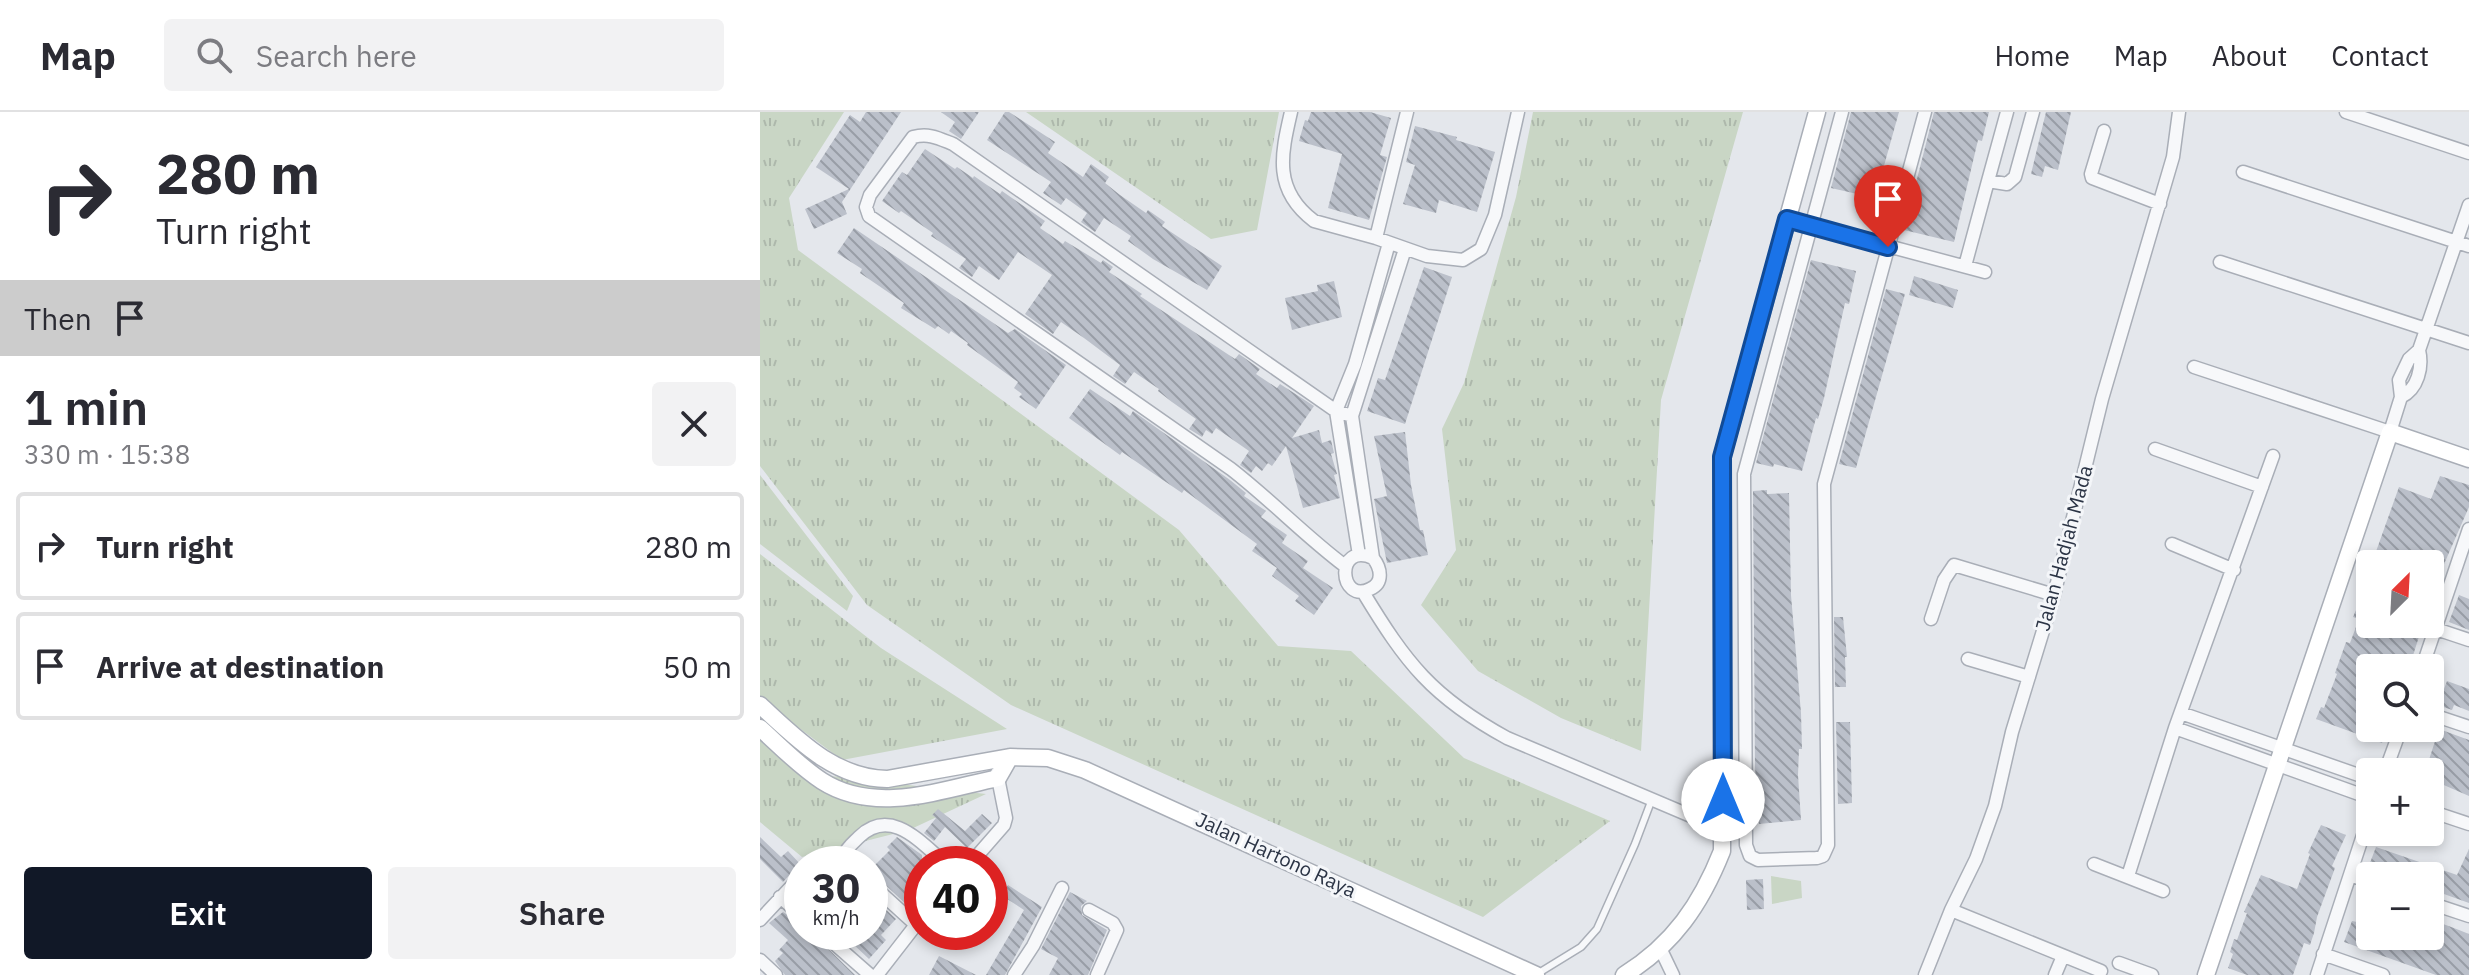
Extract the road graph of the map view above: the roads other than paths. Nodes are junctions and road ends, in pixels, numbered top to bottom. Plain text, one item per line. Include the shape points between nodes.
1 (1291, 112) edge
2 (1407, 112) edge
3 (1518, 112) edge
4 (1817, 112) edge
5 (1842, 112) edge
6 (1925, 112) edge
7 (2007, 112) edge
8 (2033, 112) edge
9 (2179, 112) edge
10 (2346, 112) edge
11 (2104, 131) dead end
12 (2469, 153) edge
13 (2243, 172) dead end
14 (1988, 181) junction
15 (2160, 204) junction
16 (2469, 205) edge
17 (1787, 219) junction
18 (1811, 225) junction
19 (1376, 238) junction
20 (1389, 243) junction
21 (2463, 244) edge
22 (1888, 247) junction
23 (1405, 249) junction
24 (2220, 262) dead end
25 (1965, 266) junction
26 (1985, 272) dead end
27 (2426, 328) junction
28 (2469, 343) edge
29 (2194, 367) dead end
30 (1336, 411) junction
31 (1352, 416) junction
32 (2390, 432) junction
33 (2155, 449) dead end
34 (2273, 456) dead end
35 (2469, 459) edge
36 (2262, 487) junction
37 (2469, 529) edge
38 (2172, 544) dead end
39 (1366, 556) junction
40 (2465, 557) edge
41 (1345, 566) junction
42 (2234, 570) junction
43 (1363, 592) junction
44 (2054, 595) junction
45 (2444, 609) edge
46 (1931, 619) dead end
47 (2444, 632) edge
48 (2469, 640) edge
49 (1968, 659) dead end
50 (2029, 677) junction
51 (760, 705) edge
52 (2181, 713) junction
53 (2444, 719) edge
54 (2469, 727) edge
55 (760, 728) edge
56 (2175, 728) junction
57 (2280, 757) junction
58 (1002, 758) junction
59 (2356, 776) edge
60 (998, 778) junction
61 (2356, 792) edge
62 (1652, 799) junction
63 (2444, 816) edge
64 (2469, 824) edge
65 (1724, 830) junction
66 (850, 846) edge
67 (925, 846) edge
68 (986, 846) edge
69 (2360, 846) edge
70 (2094, 864) dead end
71 (2350, 875) junction
72 (2128, 876) junction
73 (2356, 877) edge
74 (1062, 888) dead end
75 (2163, 891) dead end
76 (784, 893) edge
77 (780, 897) junction
78 (888, 897) edge
79 (784, 900) edge
80 (2444, 908) edge
81 (904, 909) edge
82 (1089, 910) dead end
83 (1951, 910) junction
84 (2469, 916) edge
85 (760, 920) edge
86 (904, 940) edge
87 (842, 950) edge
88 (1661, 950) junction
89 (2323, 954) junction
90 (2063, 956) junction
91 (760, 960) edge
92 (2119, 963) dead end
93 (2101, 971) dead end
94 (776, 975) edge
95 (870, 975) edge
96 (877, 975) edge
97 (1014, 975) edge
98 (1097, 975) edge
99 (1536, 975) edge
100 (1624, 975) edge
101 (1673, 975) edge
102 (1925, 975) edge
103 (2055, 975) edge
104 (2152, 975) edge
105 (2206, 975) edge
106 (2317, 975) edge
107 (2383, 975) edge

1 - 19 street via 1281,159 1289,191 1301,209 1314,221
2 - 19 street
3 - 23 street via 1495,215 1481,249 1463,260
4 - 17 street
5 - 18 street
6 - 22 street
7 - 14 street
8 - 14 street via 2015,177 2007,184
9 - 15 street, Jalan Hadjah Mada
10 - 12 street
11 - 15 street via 2092,178
13 - 21 street
14 - 25 street
15 - 44 street, Jalan Hadjah Mada via 2102,399
16 - 21 street
17 - 18 street
17 - 65 street via 1722,457
18 - 22 street
18 - 22 street via 1744,474 1746,845 1758,860 1817,858 1828,845 1824,484
19 - 20 street
20 - 23 street
20 - 30 street
21 - 27 street
22 - 25 street
23 - 31 street
24 - 27 street
25 - 26 street
27 - 28 street
27 - 32 street via 2415,383 2401,397
29 - 32 street
30 - 31 street
30 - 39 street
30 - 41 street via 953,144 924,134 913,137 870,195 869,216 1231,469
31 - 39 street
32 - 35 street
32 - 57 street
33 - 36 street
34 - 36 street
36 - 42 street
37 - 40 street
38 - 42 street
39 - 41 street
39 - 43 street via 1379,565 1381,574 1378,583
40 - 45 street
41 - 43 street via 1347,584
42 - 52 street
43 - 62 street via 1417,672 1480,723
44 - 46 street via 1954,565
44 - 50 street, Jalan Hadjah Mada
47 - 48 street
49 - 50 street
50 - 83 street, Jalan Hadjah Mada via 1987,832
51 - 58 street, Jalan Hartono Raya via 824,759 868,778
52 - 56 street
52 - 57 street
53 - 54 street
55 - 60 street via 823,781 861,797 912,796
56 - 57 street
56 - 72 street
57 - 59 street
57 - 61 street
57 - 105 street
58 - 60 street
58 - 99 street, Jalan Hartono Raya via 1048,758 1085,770
60 - 68 street via 1006,818
62 - 65 street
62 - 99 lane via 1597,929 1581,947
63 - 64 street
65 - 88 street via 1713,875
66 - 67 street via 867,829 890,823
69 - 71 street
70 - 72 street
71 - 73 street
71 - 89 street
72 - 75 street
74 - 97 street
76 - 77 street
77 - 79 street
77 - 85 street
78 - 81 street
80 - 84 street
82 - 98 street via 1117,930
83 - 90 street
83 - 102 street, Jalan Hadjah Mada
86 - 96 street
87 - 95 street
88 - 100 street
88 - 101 street
89 - 106 street
89 - 107 street
90 - 93 street
90 - 103 street
91 - 94 street
92 - 104 street

